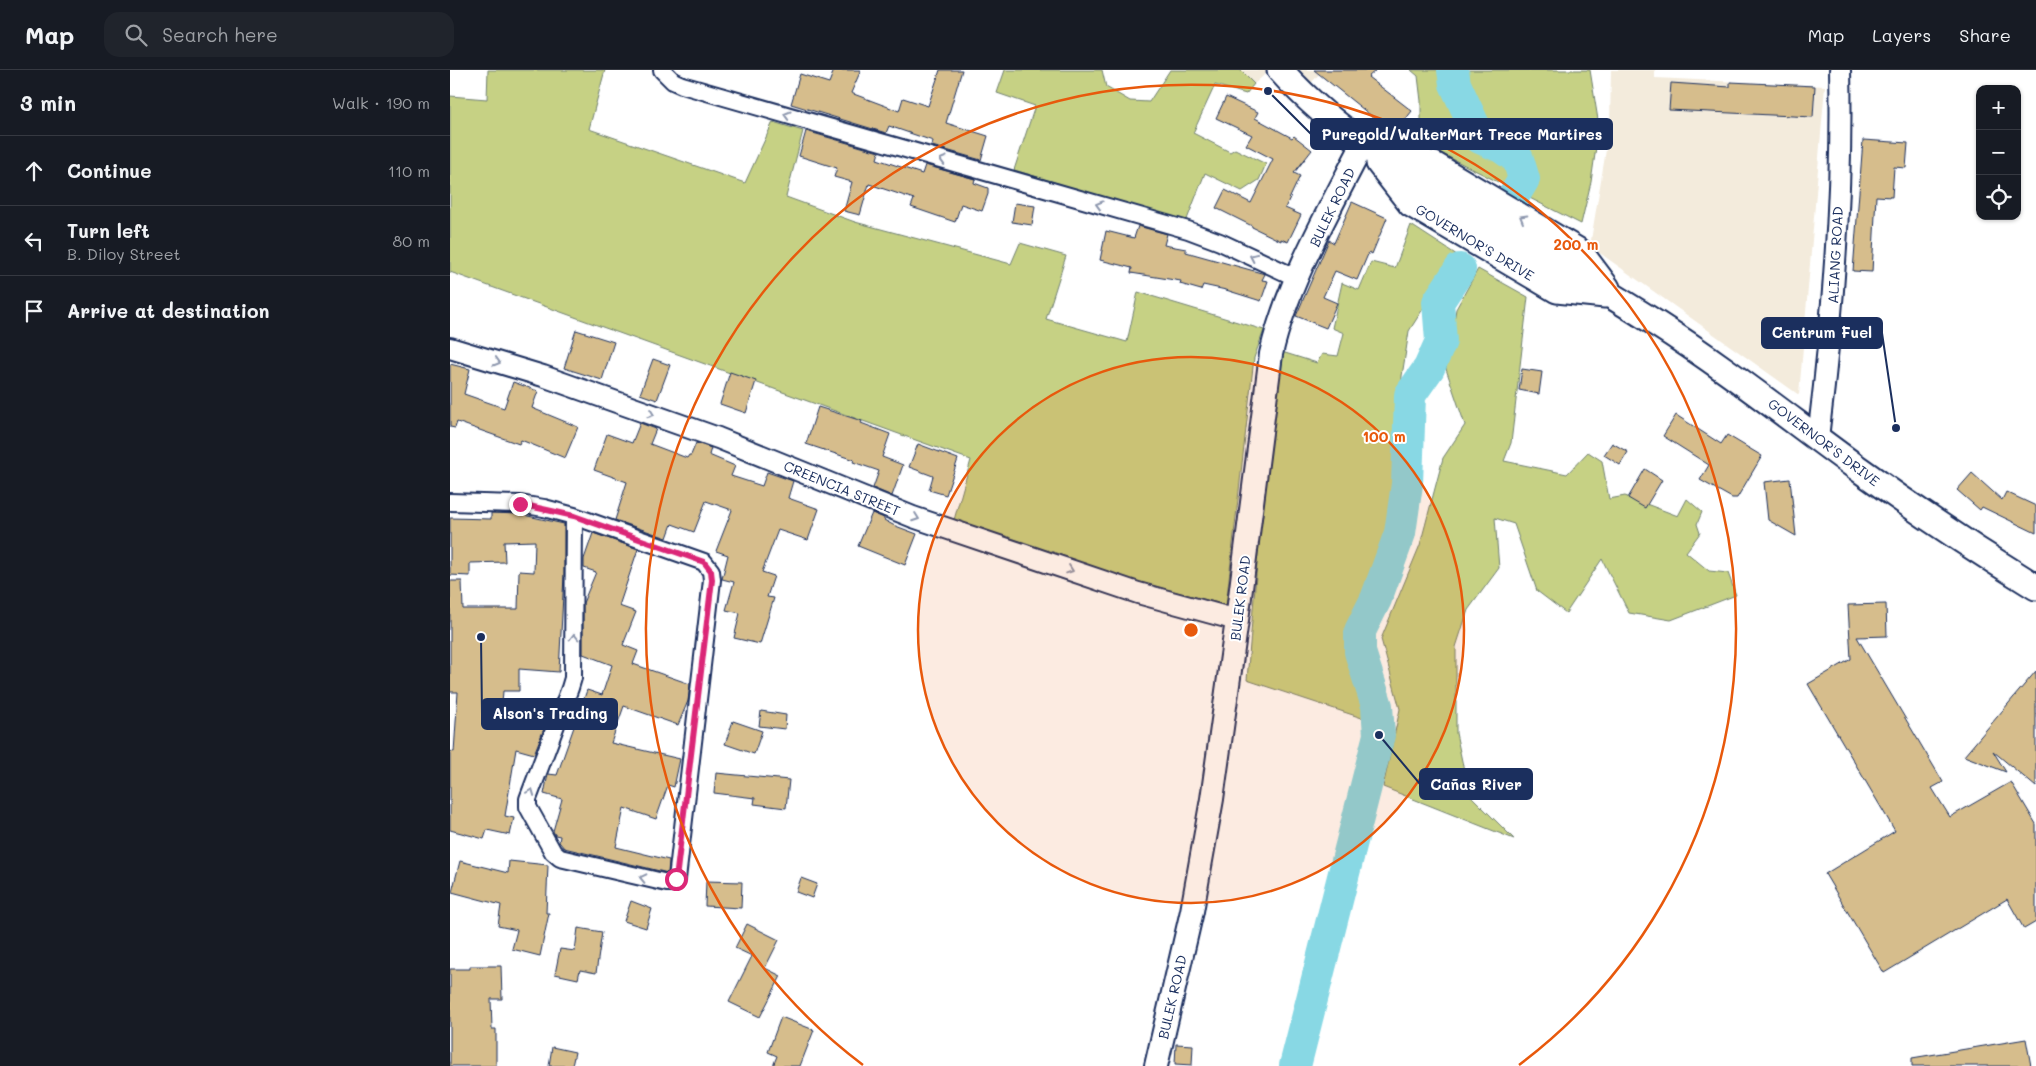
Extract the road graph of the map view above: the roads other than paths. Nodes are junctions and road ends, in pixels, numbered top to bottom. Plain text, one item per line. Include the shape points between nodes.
1 (662, 70) edge
2 (1280, 70) edge
3 (1840, 70) edge
4 (1363, 144) junction
5 (1297, 278) junction
6 (450, 348) edge
7 (1818, 438) junction
8 (450, 502) edge
9 (574, 516) junction
10 (2036, 587) edge
11 (1237, 620) junction
12 (1156, 1066) edge

5 -> 1 street via 1188,230 682,85
2 - 4 main road, GOVERNOR'S DRIVE via 1302,93
3 - 7 street, ALIANG ROAD via 1841,128 1833,288
4 - 5 main road, BULEK ROAD
4 - 7 main road, GOVERNOR'S DRIVE via 1422,184 1612,296 1733,375
5 - 11 main road, BULEK ROAD via 1283,310 1271,354
6 -> 11 street, CREENCIA STREET via 543,376 718,438 931,523 1138,593
7 - 10 main road, GOVERNOR'S DRIVE via 1917,510
8 - 9 street via 520,504
9 -> 9 street via 704,562 711,571 673,883 560,858 529,811 527,803 573,678
11 - 12 main road, BULEK ROAD via 1192,911

